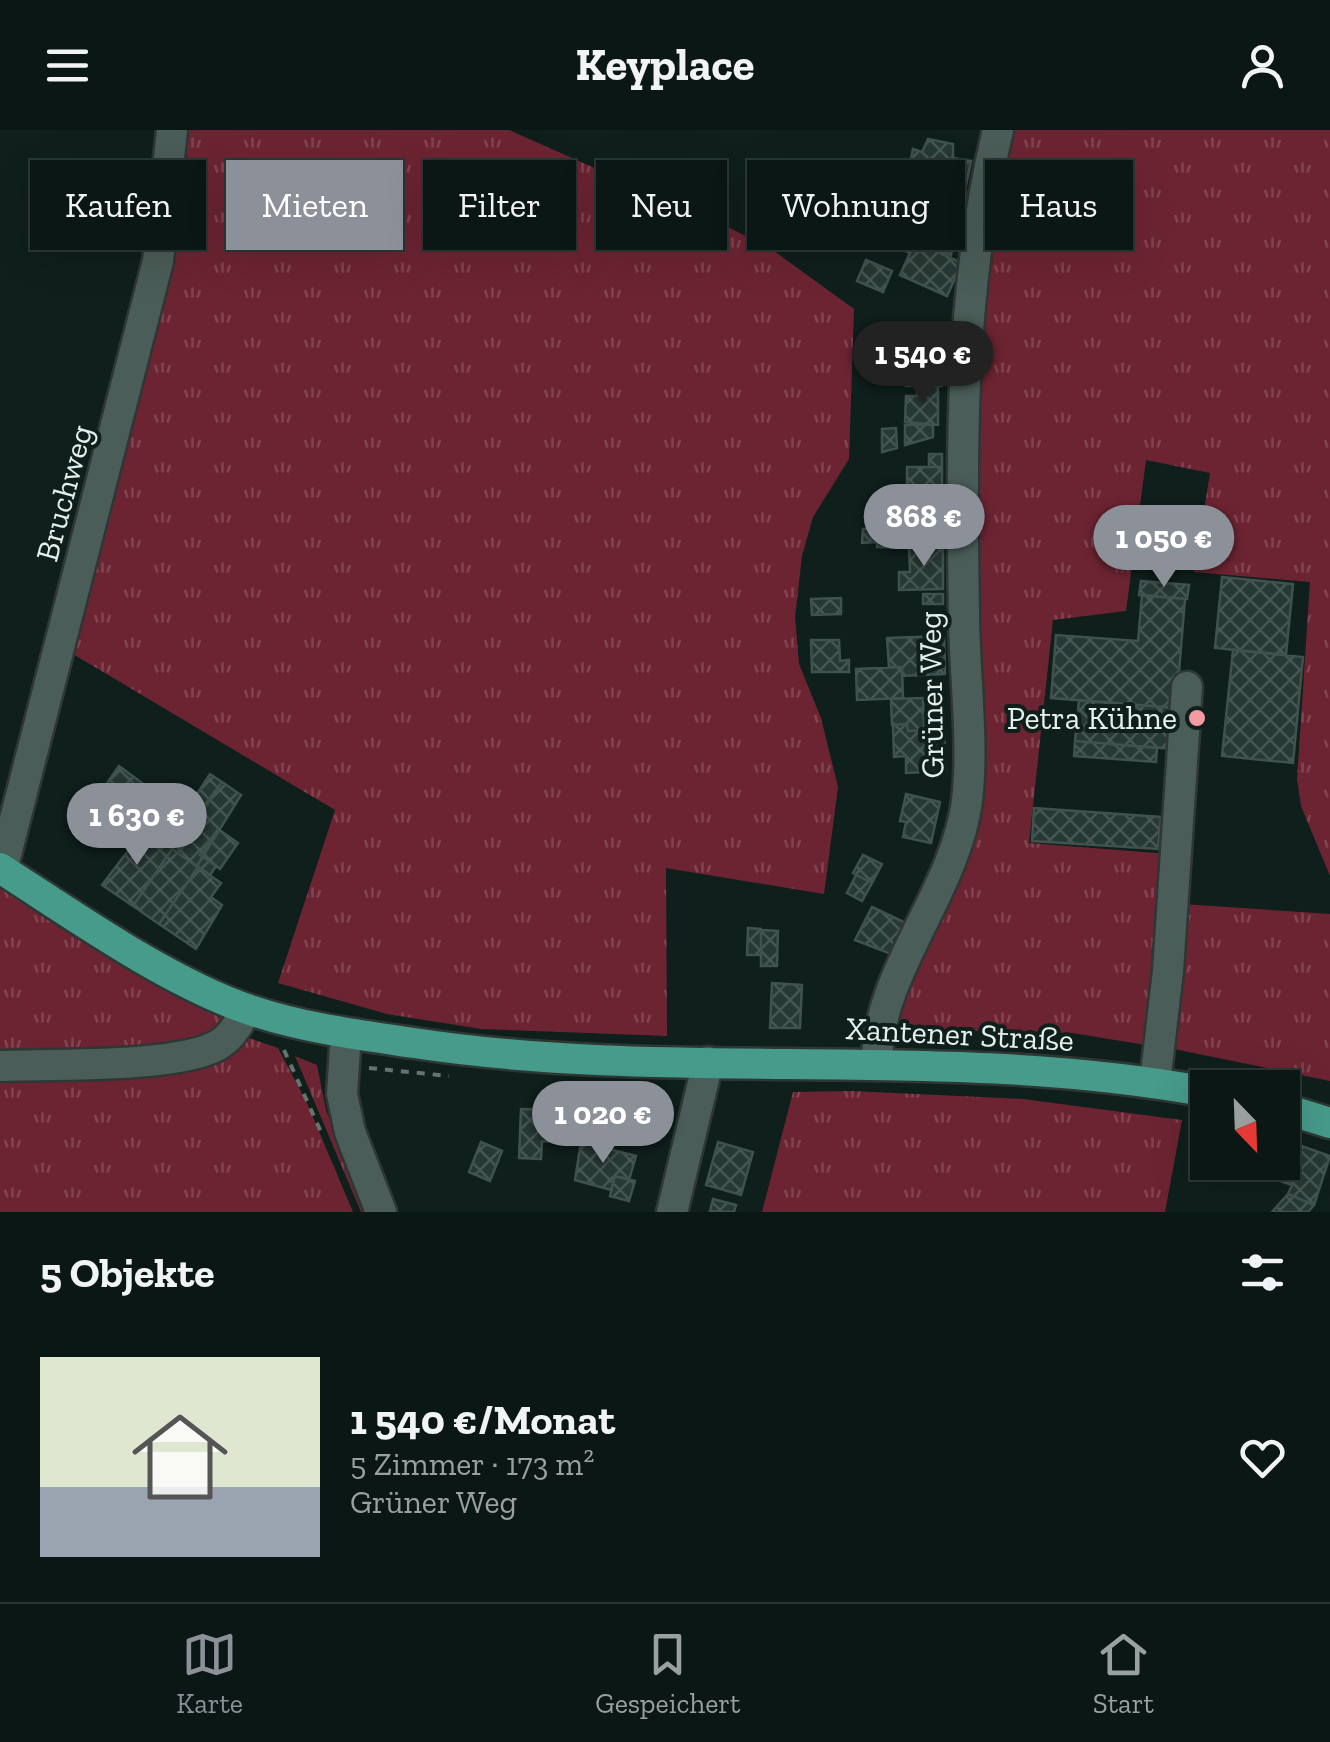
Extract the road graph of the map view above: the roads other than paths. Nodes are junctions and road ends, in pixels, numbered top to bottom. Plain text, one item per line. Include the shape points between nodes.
1 (172, 130) edge
2 (998, 130) edge
3 (1187, 688) dead end
4 (1, 869) edge
5 (246, 1009) junction
6 (346, 1033) junction
7 (708, 1062) junction
8 (876, 1062) junction
9 (0, 1066) edge
10 (1155, 1082) junction
11 (1190, 1089) edge
12 (1300, 1114) edge
13 (1330, 1123) edge
14 (381, 1212) edge
15 (672, 1212) edge

1 - 4 street, Bruchweg via 158,261
2 - 8 street, Grüner Weg via 962,390 968,794 952,860 877,1030
3 - 10 street
4 - 5 main road, Xantener Straße via 136,954
5 - 6 main road, Xantener Straße
5 - 9 street via 236,1030 217,1046 183,1056
6 - 7 main road, Xantener Straße via 483,1053
6 - 14 street via 342,1094
7 - 8 main road, Xantener Straße
7 - 15 street
8 - 10 main road, Xantener Straße via 985,1064
10 - 11 main road, Xantener Straße
12 - 13 main road

